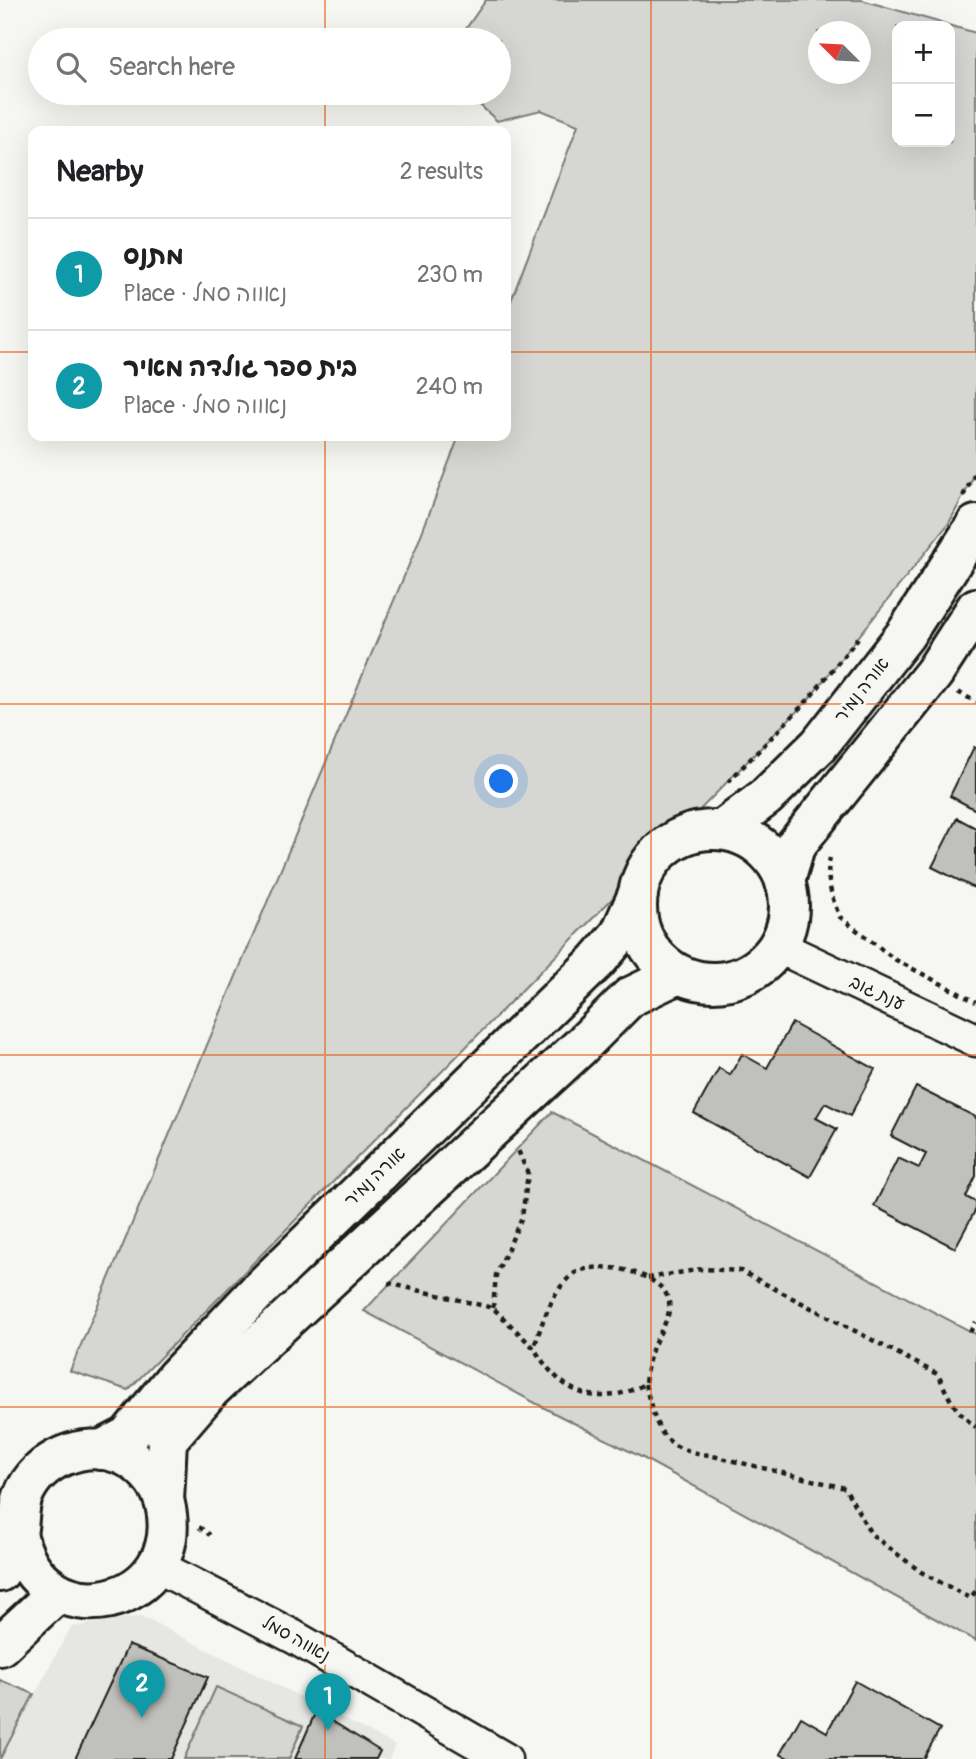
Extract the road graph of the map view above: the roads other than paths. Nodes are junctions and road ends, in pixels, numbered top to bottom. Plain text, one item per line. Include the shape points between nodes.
1 (976, 525) edge
2 (976, 608) edge
3 (722, 830) junction
4 (785, 882) junction
5 (638, 894) junction
6 (777, 946) junction
7 (678, 974) junction
8 (976, 1040) edge
9 (102, 1450) junction
10 (164, 1501) junction
11 (17, 1533) junction
12 (157, 1566) junction
13 (0, 1572) edge
14 (57, 1593) junction
15 (0, 1646) edge
16 (505, 1759) edge

1 - 3 street, אורה נמיר via 905,635 819,745 766,797
2 - 4 street via 933,673 795,846
3 - 4 street via 760,846
3 - 5 street via 702,831 667,845 653,859
4 - 6 street via 789,904
5 - 7 street via 637,914 650,950
5 - 9 street, אורה נמיר via 620,934 597,961 257,1292 176,1377 128,1436
6 - 7 street via 751,972 734,979 697,981
6 - 8 street, ענת גוב
7 - 10 street via 630,997 211,1389 167,1440
9 - 10 street via 139,1465
9 - 11 street via 63,1455 33,1478 23,1495
10 - 12 street via 166,1545
11 - 13 street
11 - 14 street via 30,1569
12 - 14 street via 130,1591 113,1598 77,1600
12 - 16 street, נאווה סמל via 294,1637
14 - 15 street

